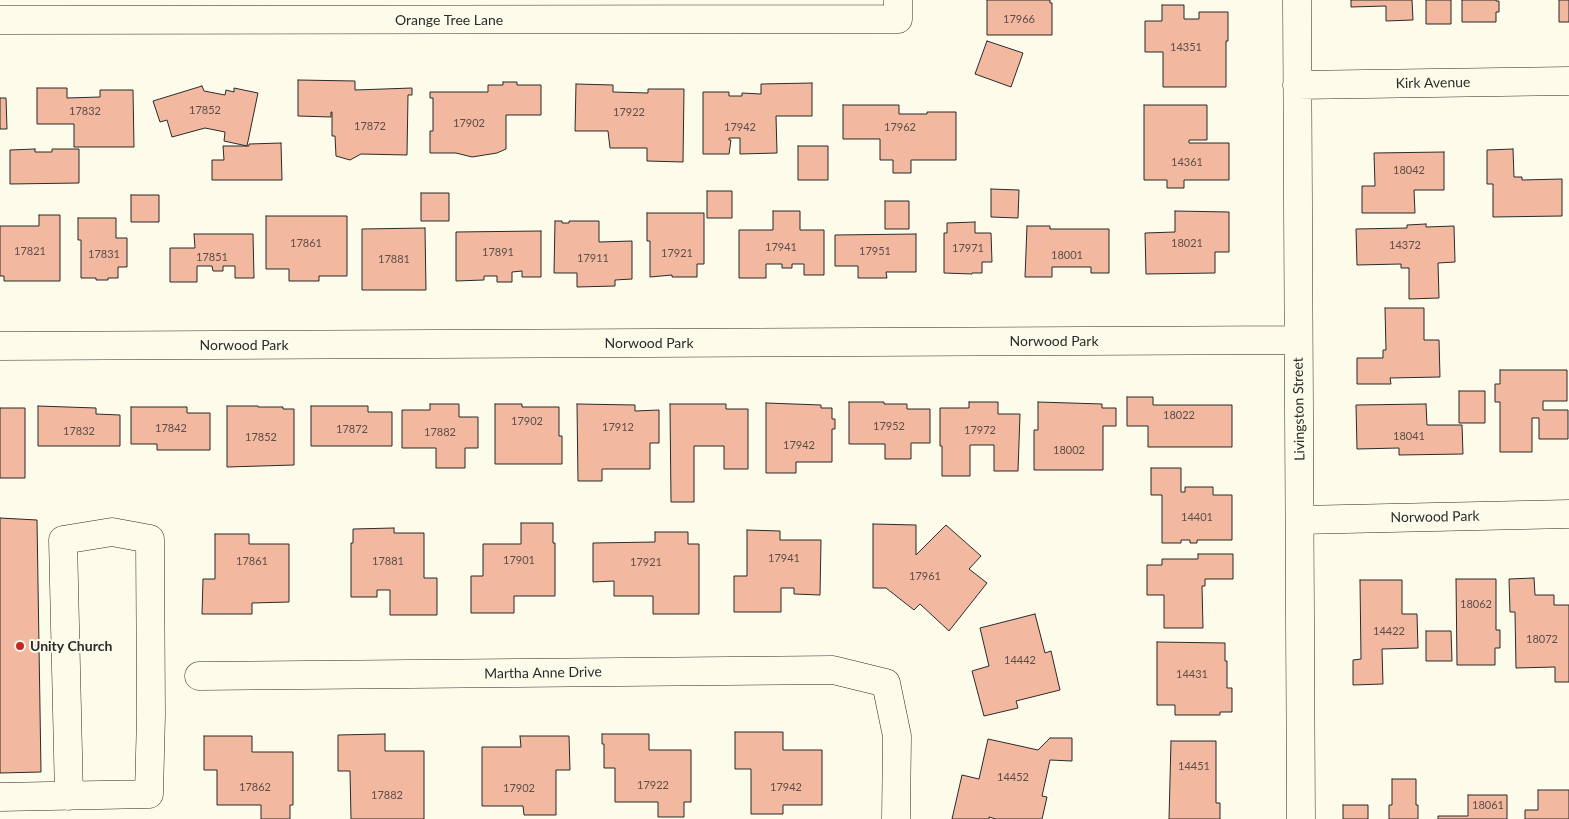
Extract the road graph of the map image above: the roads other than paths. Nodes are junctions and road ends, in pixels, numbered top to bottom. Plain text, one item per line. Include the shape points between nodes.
1 (1297, 0) edge
2 (898, 10) edge
3 (0, 20) edge
4 (1569, 81) edge
5 (1296, 85) junction
6 (1298, 340) junction
7 (0, 346) edge
8 (1569, 514) edge
9 (1300, 520) junction
10 (199, 676) dead end
11 (69, 796) junction
12 (0, 797) edge
13 (896, 819) edge
14 (1301, 819) edge

1 - 5 street, Livingston Street
2 - 3 street, Orange Tree Lane
4 - 5 street, Kirk Avenue
5 - 6 street, Livingston Street
6 - 7 street, Norwood Park
6 - 9 street, Livingston Street
8 - 9 street, Norwood Park
9 - 14 street, Livingston Street
10 - 13 street, Martha Anne Drive via 834,670 886,683 897,736
11 - 11 street via 149,794 152,716 150,539 112,532 63,540
11 - 12 street

